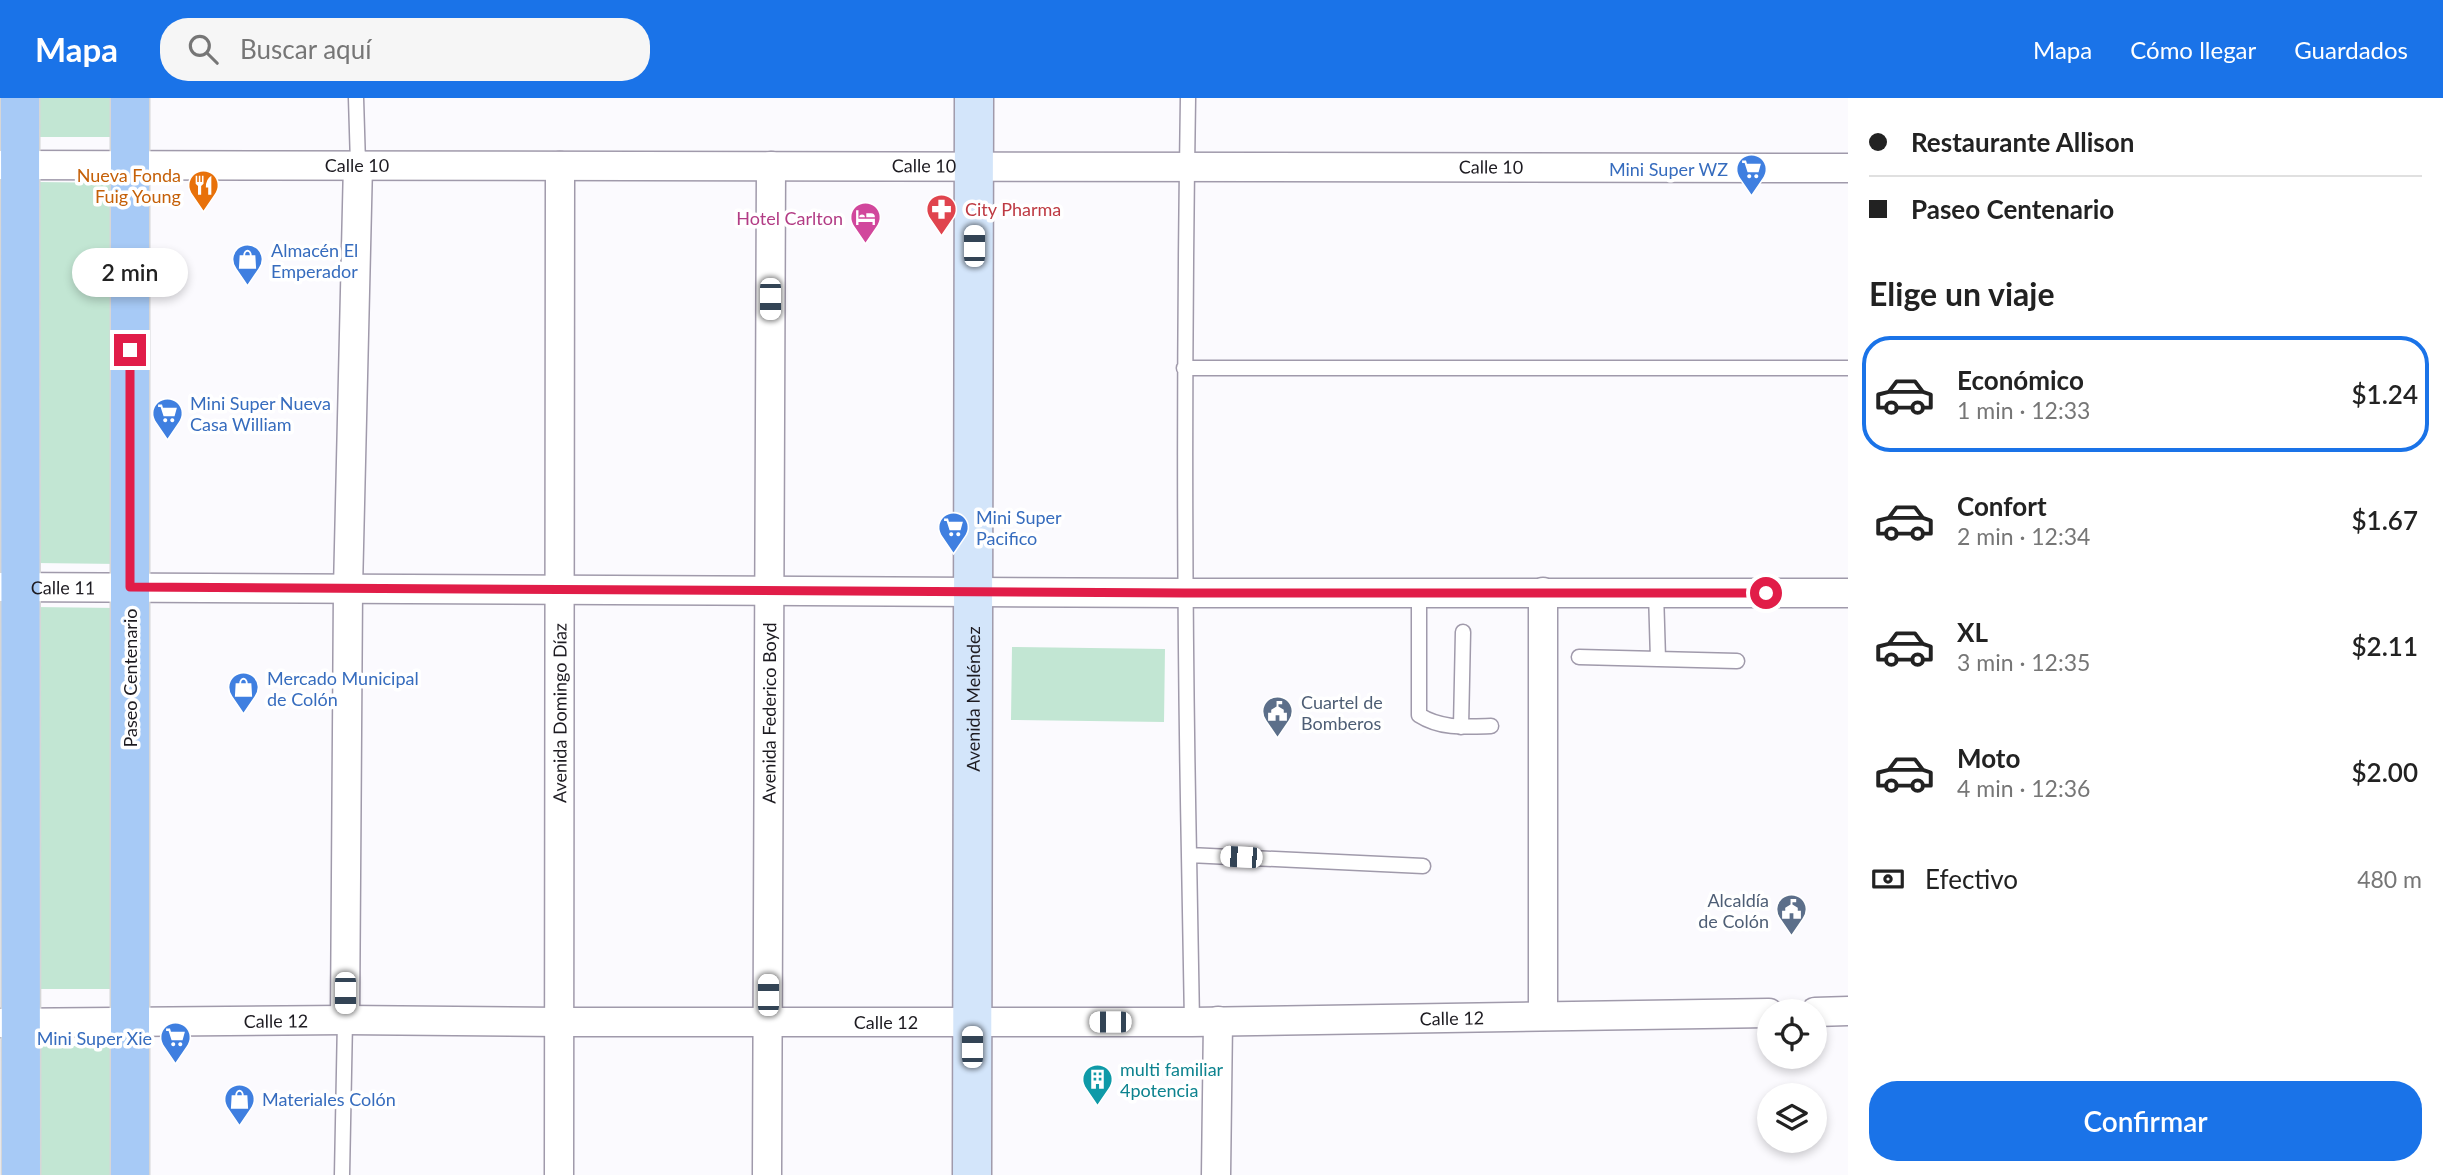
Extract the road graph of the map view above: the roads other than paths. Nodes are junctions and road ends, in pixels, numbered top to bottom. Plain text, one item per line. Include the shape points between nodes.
1 (20, 98) edge
2 (130, 98) edge
3 (356, 98) edge
4 (974, 98) edge
5 (1188, 98) edge
6 (358, 164) junction
7 (1187, 164) junction
8 (10, 165) edge
9 (130, 165) junction
10 (560, 166) junction
11 (771, 166) junction
12 (974, 167) junction
13 (1848, 168) edge
14 (1184, 369) junction
15 (1848, 369) edge
16 (10, 587) edge
17 (130, 587) junction
18 (348, 589) junction
19 (560, 589) junction
20 (769, 590) junction
21 (973, 590) junction
22 (1419, 592) junction
23 (1543, 592) junction
24 (1656, 592) junction
25 (1184, 593) junction
26 (1848, 593) edge
27 (1463, 632) dead end
28 (1579, 657) dead end
29 (1658, 659) junction
30 (1737, 661) dead end
31 (1491, 726) dead end
32 (1461, 727) junction
33 (1189, 855) junction
34 (1423, 866) dead end
35 (1827, 1012) edge
36 (1848, 1012) edge
37 (1757, 1013) edge
38 (1543, 1016) junction
39 (345, 1020) junction
40 (1205, 1021) junction
41 (130, 1022) junction
42 (559, 1022) junction
43 (768, 1022) junction
44 (972, 1022) junction
45 (10, 1023) edge
46 (21, 1175) edge
47 (130, 1175) edge
48 (342, 1175) edge
49 (559, 1175) edge
50 (767, 1175) edge
51 (972, 1175) edge
52 (1216, 1175) edge

1 - 8 main road
2 - 9 main road, Paseo Centenario
3 - 6 lane
4 - 12 street, Avenida Meléndez
5 - 7 lane
6 - 9 street, Calle 10
6 - 10 street, Calle 10
6 - 18 street
7 - 12 street, Calle 10
7 - 13 street, Calle 10
7 - 14 lane
8 - 9 street, Calle 10
8 - 16 main road
9 - 17 main road, Paseo Centenario
10 - 11 street, Calle 10
10 - 19 street, Avenida Domingo Díaz
11 - 12 street, Calle 10
11 - 20 street, Avenida Federico Boyd
12 - 21 street, Avenida Meléndez
14 - 15 lane
14 - 25 lane
16 - 17 street, Calle 11
16 - 45 main road
17 - 18 street, Calle 11
17 - 41 main road, Paseo Centenario
18 - 19 street, Calle 11
18 - 39 street
19 - 20 street, Calle 11
19 - 42 street, Avenida Domingo Díaz
20 - 21 street, Calle 11
20 - 43 street, Avenida Federico Boyd
21 - 25 street, Calle 11
21 - 44 street, Avenida Meléndez
22 - 23 street, Calle 11
22 - 25 street, Calle 11
22 - 32 lane via 1419,715 1433,724
23 - 24 street, Calle 11
23 - 38 street
24 - 26 street, Calle 11
24 - 29 lane
25 - 33 lane
27 - 32 lane
28 - 29 lane
29 - 30 lane
31 - 32 lane
33 - 34 lane
33 - 40 lane
35 - 36 street
37 - 38 street, Calle 12
38 - 40 street, Calle 12
39 - 41 street, Calle 12
39 - 42 street, Calle 12
39 - 48 lane
40 - 44 street, Calle 12
40 - 52 street
41 - 45 street, Calle 12
41 - 47 main road, Paseo Centenario
42 - 43 street, Calle 12
42 - 49 street, Avenida Domingo Díaz
43 - 44 street, Calle 12
43 - 50 street, Avenida Federico Boyd
44 - 51 street, Avenida Meléndez
45 - 46 main road

